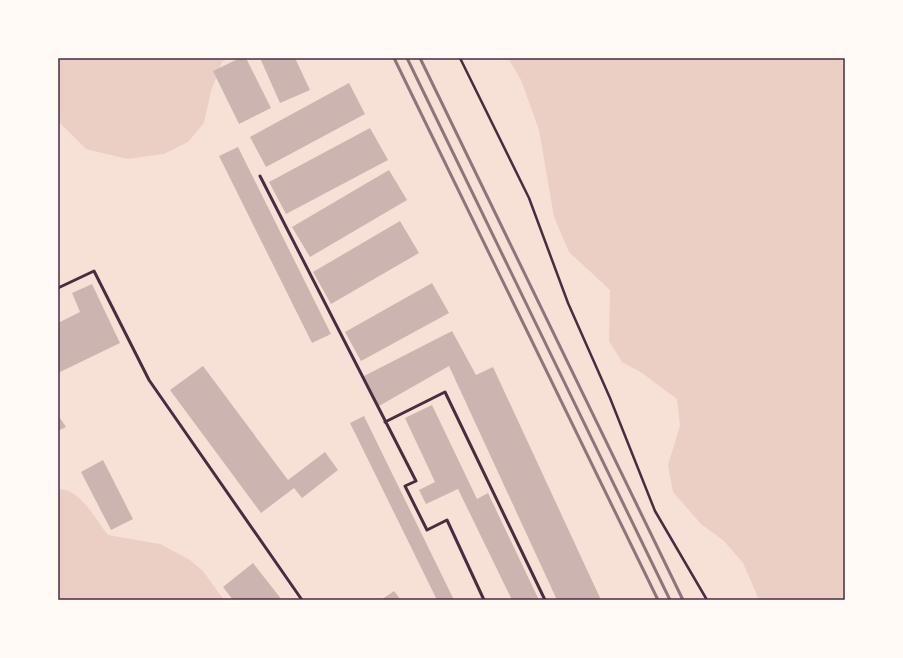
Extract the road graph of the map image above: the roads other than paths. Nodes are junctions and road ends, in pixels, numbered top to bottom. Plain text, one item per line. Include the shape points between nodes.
1 (260, 176) dead end
2 (58, 288) edge
3 (385, 422) junction
4 (302, 600) edge
5 (484, 600) edge
6 (545, 600) edge

1 - 3 lane
2 - 4 lane via 94,271 149,380
3 - 5 lane via 416,481 405,486 427,530 446,520
3 - 6 lane via 445,392

